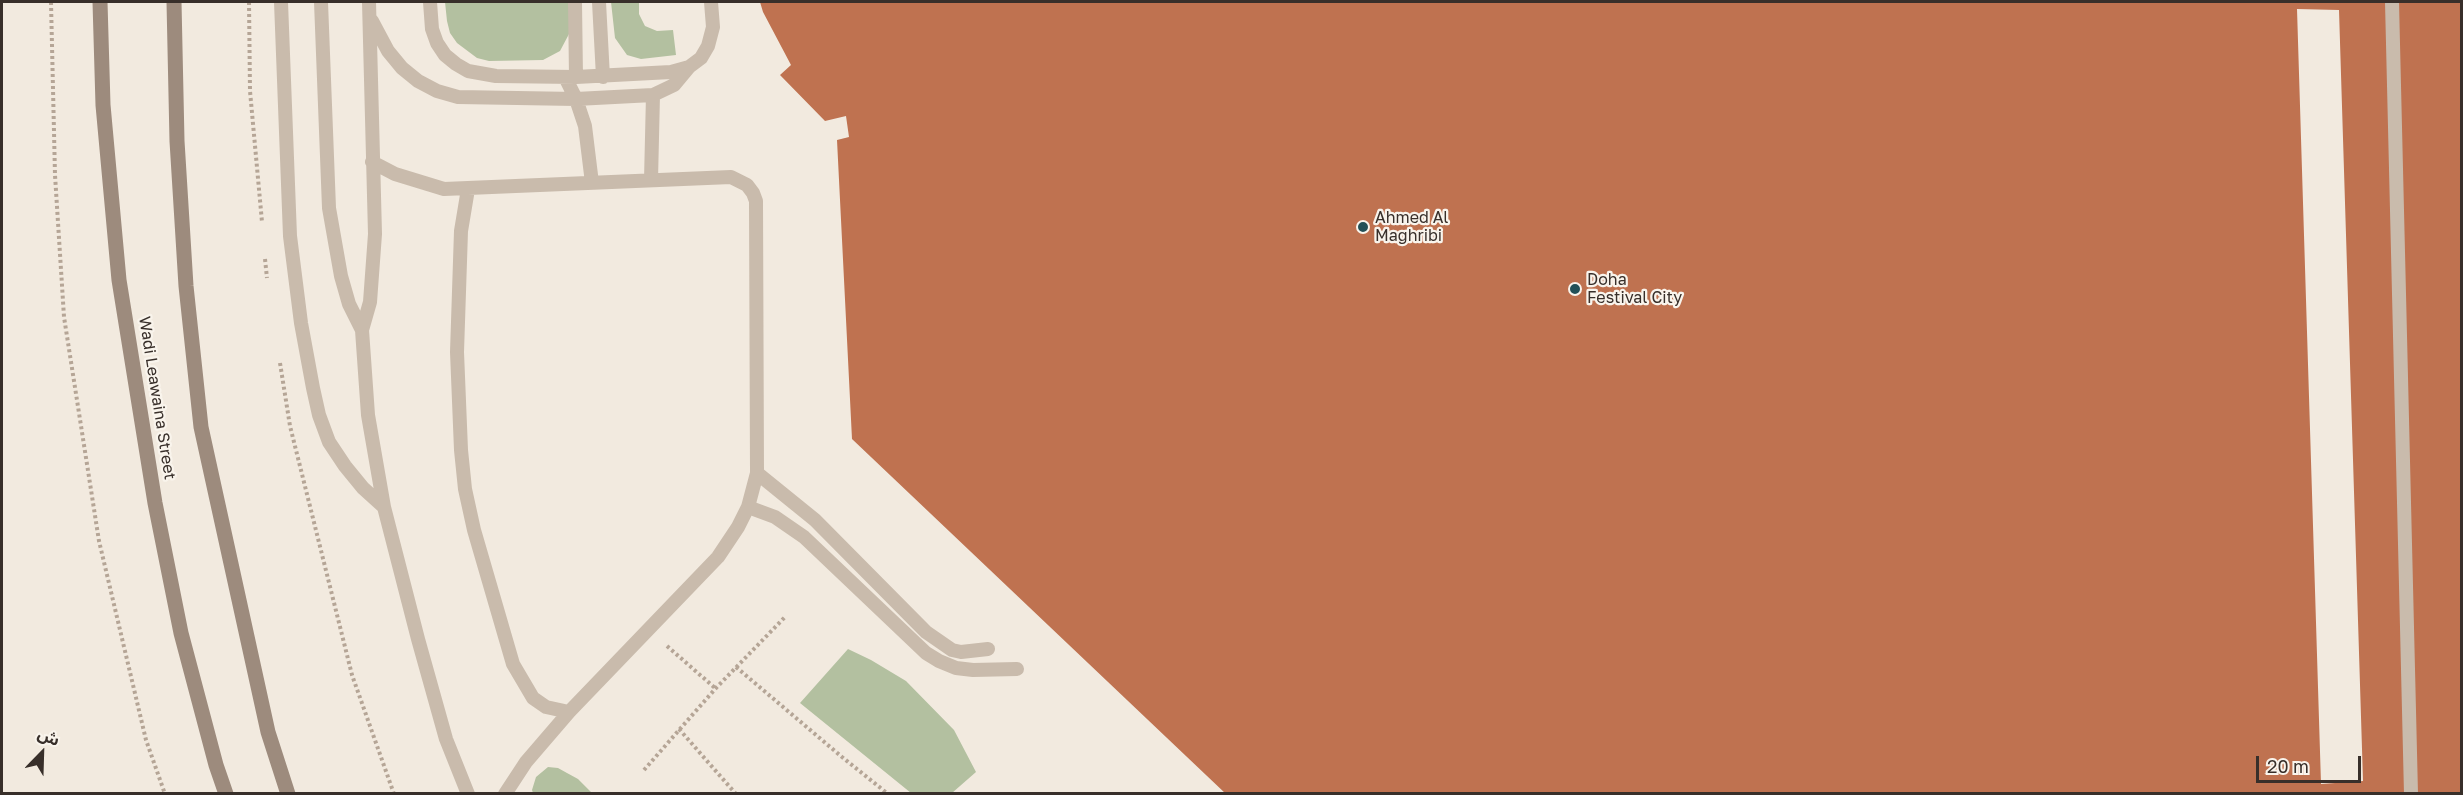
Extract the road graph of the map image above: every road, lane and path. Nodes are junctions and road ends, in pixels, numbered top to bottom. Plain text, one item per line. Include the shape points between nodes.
1 (51, 2) edge
2 (100, 2) edge
3 (174, 2) edge
4 (281, 2) edge
5 (321, 2) edge
6 (430, 2) edge
7 (575, 2) edge
8 (599, 2) edge
9 (711, 2) edge
10 (2392, 2) edge
11 (370, 7) edge
12 (689, 67) junction
13 (571, 77) junction
14 (603, 77) junction
15 (653, 95) junction
16 (576, 99) junction
17 (372, 162) junction
18 (651, 180) junction
19 (592, 183) junction
20 (468, 189) junction
21 (362, 330) junction
22 (757, 472) junction
23 (384, 507) junction
24 (748, 507) junction
25 (785, 617) dead end
26 (648, 630) junction
27 (988, 649) dead end
28 (736, 667) junction
29 (1017, 669) dead end
30 (716, 688) junction
31 (568, 712) junction
32 (679, 729) junction
33 (644, 770) dead end
34 (165, 794) edge
35 (226, 794) edge
36 (288, 794) edge
37 (468, 794) edge
38 (505, 794) edge
39 (736, 794) edge
40 (888, 794) edge
41 (2411, 794) edge

1 - 34 path via 55,175 64,317 99,541 146,740
2 - 35 main road, Wadi Leawaina Street via 103,105 119,280 155,503 181,633
3 - 36 main road via 186,286 201,427 268,732
4 - 23 lane via 290,236 313,388 329,442 351,473
5 - 21 lane via 329,208 341,276
6 - 13 lane via 437,42 456,64 482,75
7 - 13 lane
8 - 14 lane
9 - 12 lane via 713,27 708,46
10 - 41 lane
11 - 16 lane via 377,33 388,51 402,68 437,91 479,99
11 - 17 lane
12 - 14 lane
12 - 15 lane via 674,85
13 - 14 lane
13 - 16 lane
15 - 16 lane
15 - 18 lane
16 - 19 lane via 588,143
17 - 20 lane via 419,183
17 - 21 lane via 375,234 370,302
18 - 19 lane
18 - 22 lane via 731,177 747,185 756,201
19 - 20 lane
20 - 31 lane via 461,231 457,352 465,489 513,664 533,698 546,707
21 - 23 lane via 368,415
22 - 24 lane
22 - 27 lane via 815,520 926,632 952,650
23 - 37 lane via 446,739
24 - 26 lane via 718,557
24 - 29 lane via 775,517 804,537 939,661 973,670
25 - 28 path
26 - 30 path
26 - 31 lane
28 - 30 path
28 - 40 path
30 - 32 path
31 - 38 lane
32 - 33 path
32 - 39 path

